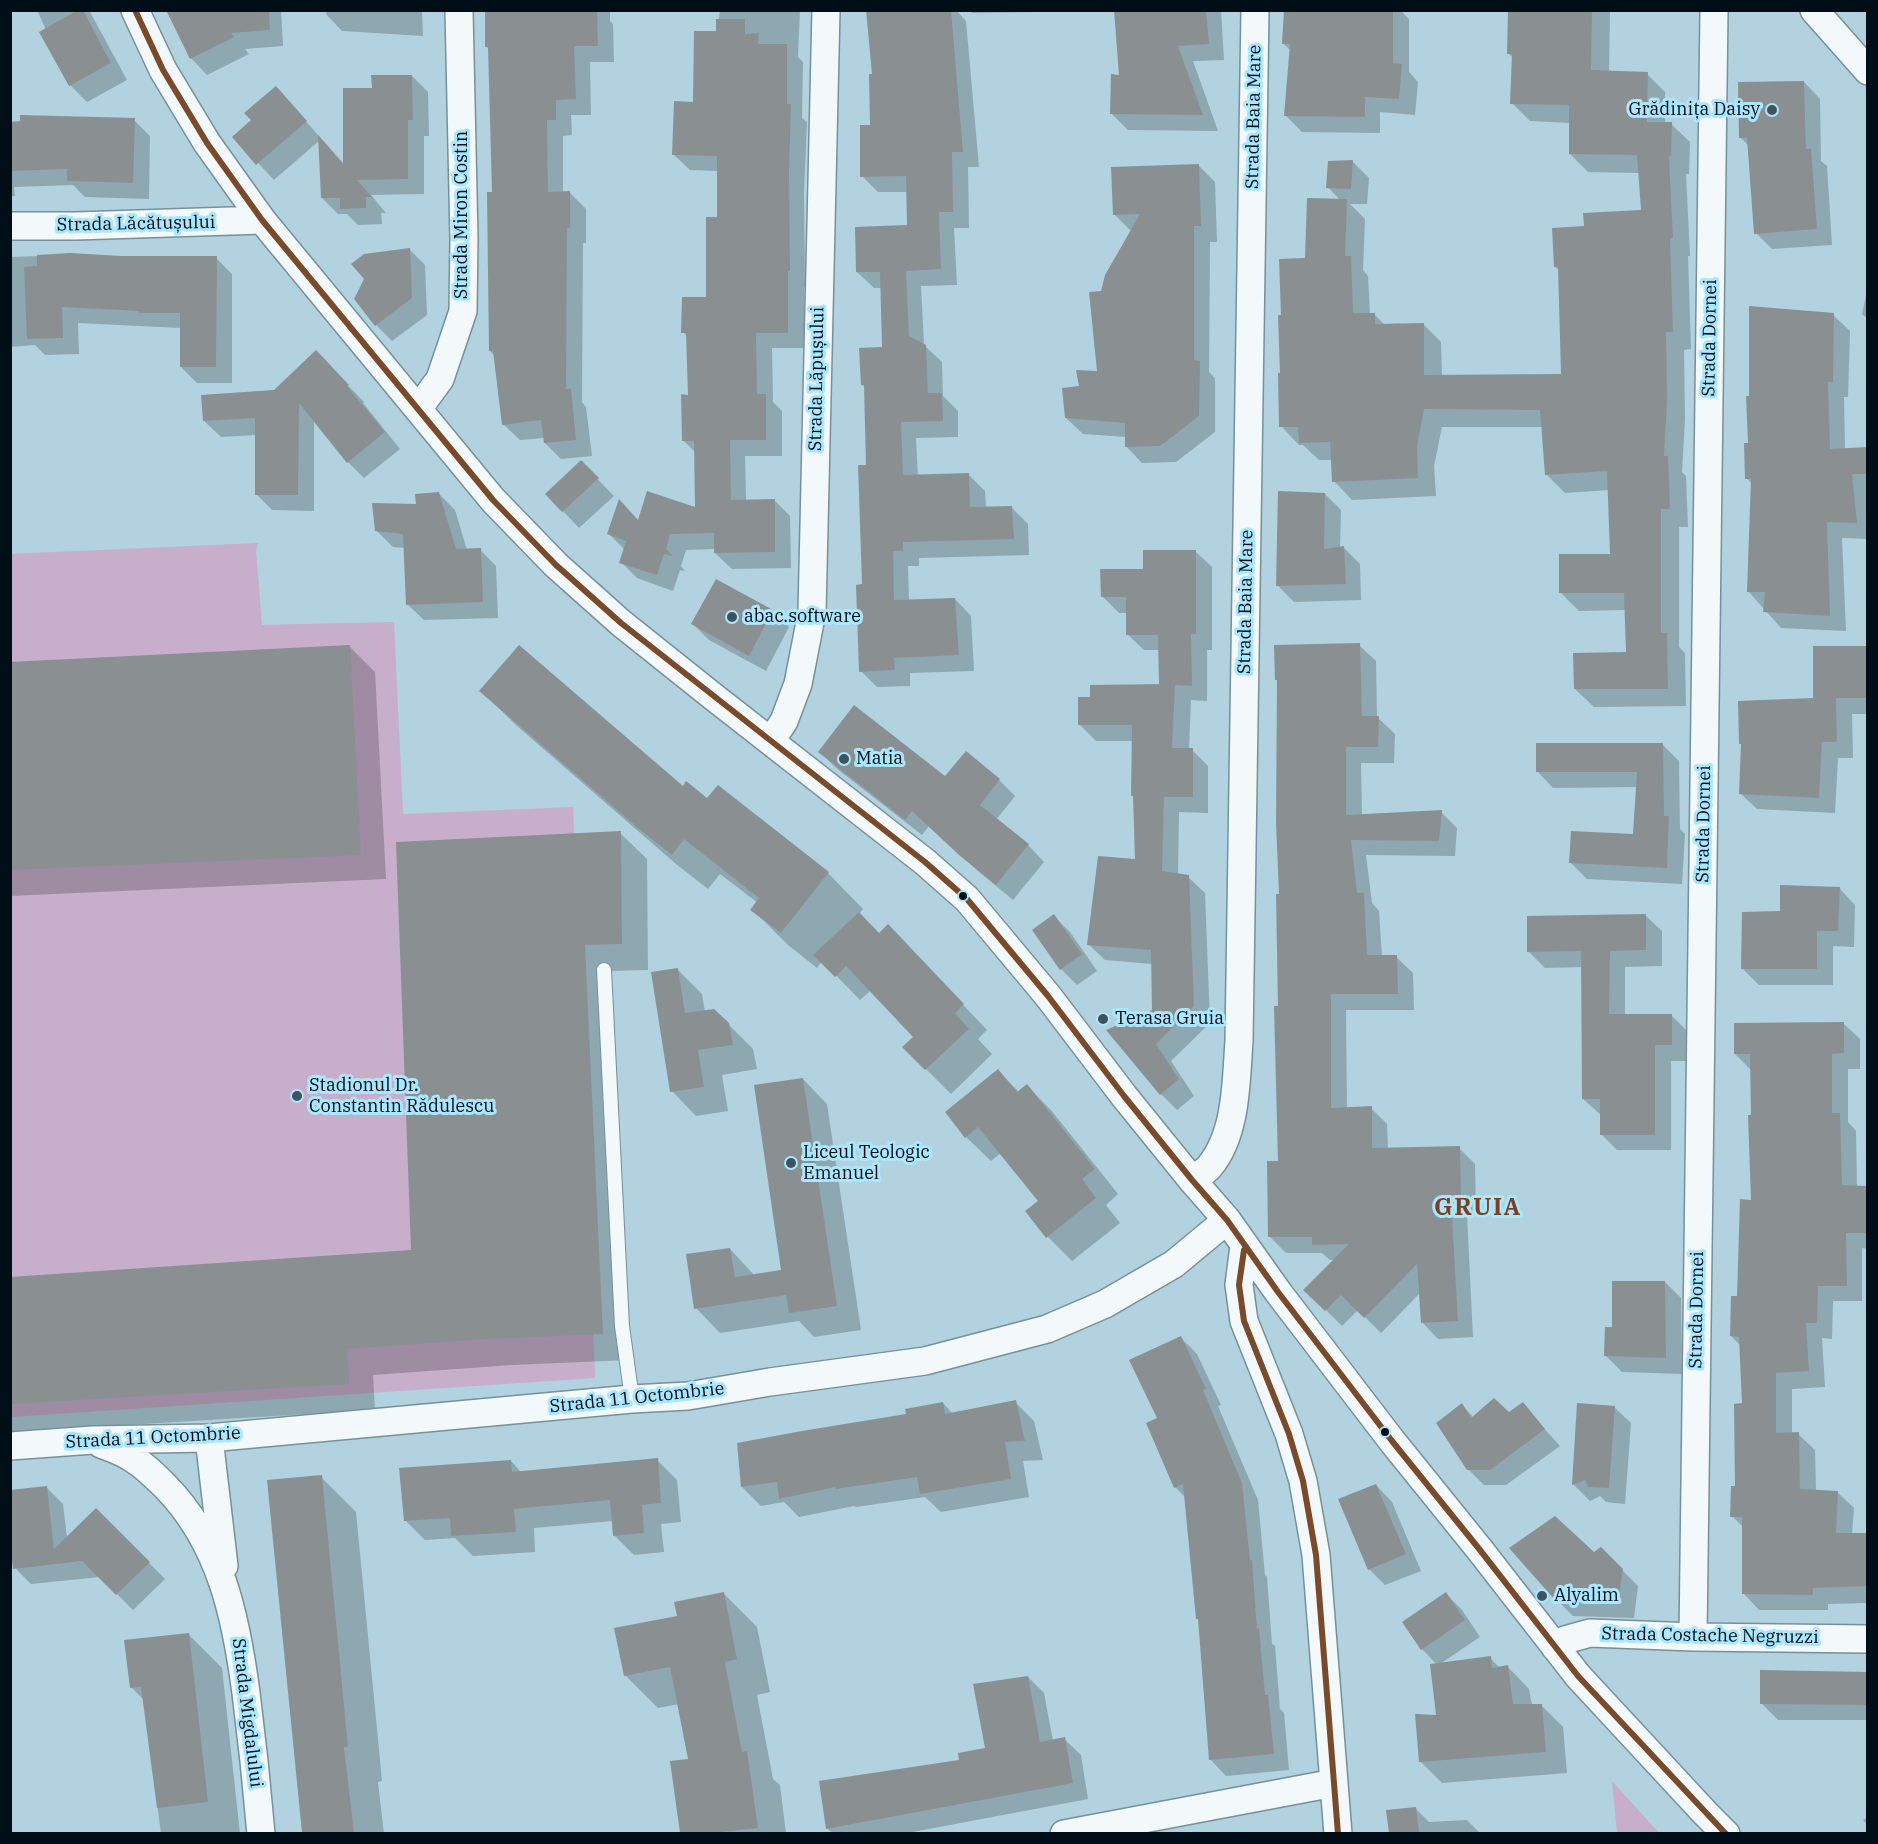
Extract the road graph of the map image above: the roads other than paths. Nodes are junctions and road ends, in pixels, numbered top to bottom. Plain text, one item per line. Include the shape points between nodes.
1 (135, 10) edge
2 (459, 10) edge
3 (826, 10) edge
4 (1255, 10) edge
5 (1714, 10) edge
6 (1814, 10) edge
7 (1868, 71) edge
8 (262, 220) junction
9 (10, 226) edge
10 (418, 409) junction
11 (771, 741) junction
12 (604, 970) dead end
13 (1192, 1180) junction
14 (1227, 1220) junction
15 (1244, 1246) junction
16 (632, 1399) junction
17 (209, 1438) junction
18 (93, 1440) junction
19 (10, 1446) edge
20 (228, 1594) junction
21 (1693, 1637) junction
22 (1868, 1639) edge
23 (1555, 1647) junction
24 (1334, 1783) junction
25 (261, 1833) edge
26 (1064, 1833) edge
27 (1338, 1833) edge
28 (1726, 1833) edge

1 - 8 street via 163,70 207,143
2 - 10 street, Strada Miron Costin via 463,310 440,379
3 - 11 street, Strada Lăpușului via 812,612 798,684 784,721
4 - 13 street, Strada Baia Mare via 1239,1041 1234,1106 1222,1145 1210,1167
5 - 21 street, Strada Dornei
6 - 7 street
8 - 9 street, Strada Lăcătușului
8 - 10 street
10 - 11 street via 493,500 556,565
11 - 13 street via 967,899
12 - 16 lane via 622,1326
13 - 14 street
14 - 15 street
14 - 16 street, Strada 11 Octombrie via 1174,1264 1105,1304 1047,1329 925,1361 688,1396
15 - 23 street
15 - 24 street via 1239,1285 1244,1322 1289,1434 1303,1481 1316,1555
16 - 17 street, Strada 11 Octombrie
17 - 18 street, Strada 11 Octombrie
17 - 20 street, Strada Migdalului
18 - 19 street, Strada 11 Octombrie
18 - 20 street, Strada Migdalului via 130,1456 173,1494 213,1555
20 - 25 street, Strada Migdalului via 241,1657
21 - 22 street, Strada Costache Negruzzi
21 - 23 street, Strada Costache Negruzzi via 1590,1633
23 - 28 street
24 - 26 street
24 - 27 street

